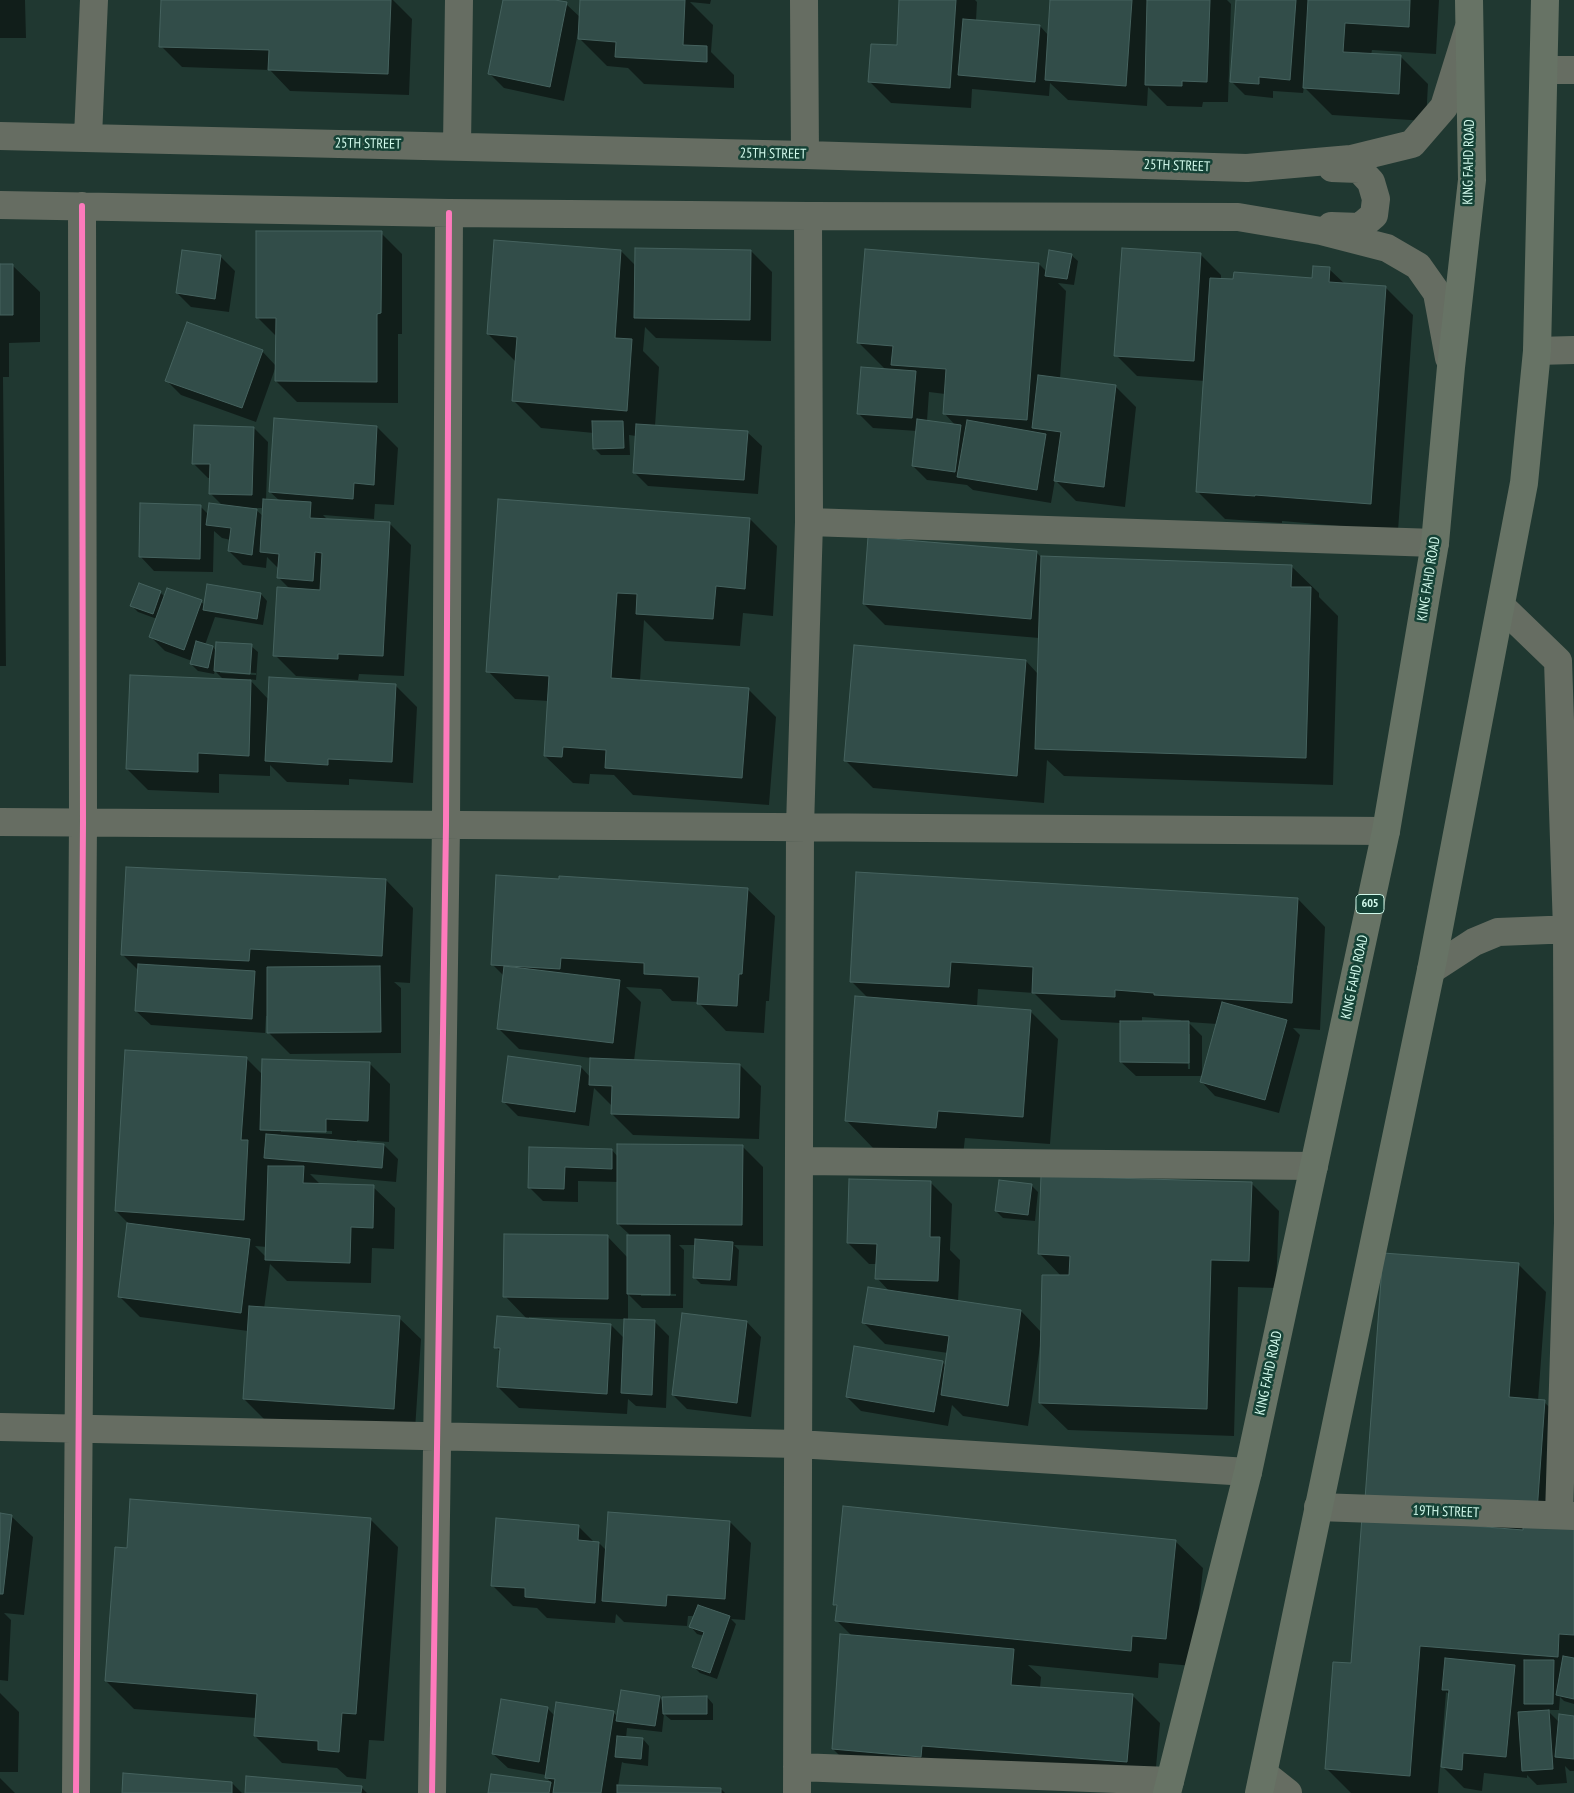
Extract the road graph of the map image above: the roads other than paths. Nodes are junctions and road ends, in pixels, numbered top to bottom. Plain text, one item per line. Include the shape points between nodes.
1 (94, 0) edge
2 (459, 0) edge
3 (804, 0) edge
4 (1469, 0) edge
5 (1545, 0) edge
6 (1468, 28) junction
7 (1545, 70) junction
8 (1574, 70) edge
9 (0, 136) edge
10 (88, 137) junction
11 (457, 146) junction
12 (805, 155) junction
13 (1247, 168) junction
14 (0, 205) edge
15 (82, 206) junction
16 (449, 213) junction
17 (808, 216) junction
18 (1238, 217) junction
19 (1574, 350) edge
20 (1537, 351) junction
21 (1451, 367) junction
22 (808, 522) junction
23 (1435, 542) junction
24 (1501, 606) junction
25 (1566, 661) edge
26 (0, 822) edge
27 (83, 822) junction
28 (446, 824) junction
29 (800, 827) junction
30 (1386, 831) junction
31 (1571, 929) edge
32 (1431, 970) junction
33 (799, 1161) junction
34 (1314, 1166) junction
35 (1571, 1223) edge
36 (0, 1427) edge
37 (78, 1428) junction
38 (437, 1436) junction
39 (798, 1444) junction
40 (1248, 1472) junction
41 (1318, 1508) junction
42 (1567, 1515) edge
43 (797, 1780) edge
44 (1262, 1784) edge
45 (1168, 1787) edge
46 (76, 1793) edge
47 (432, 1793) edge
48 (1288, 1793) edge

1 - 10 street
2 - 11 street
3 - 12 street
4 - 6 highway, KING FAHD ROAD / 605
5 - 7 highway
6 - 13 street, 25TH STREET via 1444,107 1412,144 1351,159
6 - 21 highway, KING FAHD ROAD / 605 via 1472,180
7 - 8 street
7 - 20 highway
9 - 10 street, 25TH STREET
10 - 11 street, 25TH STREET
11 - 12 street, 25TH STREET
12 - 13 street, 25TH STREET
13 - 18 street via 1285,174 1329,168 1359,169 1372,182 1376,199 1374,215 1360,227
14 - 15 street
15 - 16 street
15 - 27 street
16 - 17 street
16 - 28 street
17 - 18 street
17 - 22 street
18 - 21 street via 1321,231 1387,248 1418,266 1437,293
19 - 20 street
20 - 24 highway via 1524,483
21 - 23 highway, KING FAHD ROAD / 605
22 - 23 street
22 - 29 street
23 - 30 highway, KING FAHD ROAD / 605
24 - 25 street
24 - 32 highway
25 - 31 street
26 - 27 street
27 - 28 street
27 - 37 street
28 - 29 street
28 - 38 street
29 - 30 street
29 - 33 street
30 - 34 highway, KING FAHD ROAD / 605
31 - 32 street via 1498,932 1474,942
31 - 35 street
32 - 41 highway
33 - 34 street
33 - 39 street
34 - 40 highway, KING FAHD ROAD / 605
35 - 42 street
36 - 37 street
37 - 38 street
37 - 46 street
38 - 39 street
38 - 47 street
39 - 40 street
39 - 43 street
40 - 45 highway, KING FAHD ROAD / 605
41 - 42 street, 19TH STREET
41 - 44 highway
43 - 45 street
44 - 48 street

